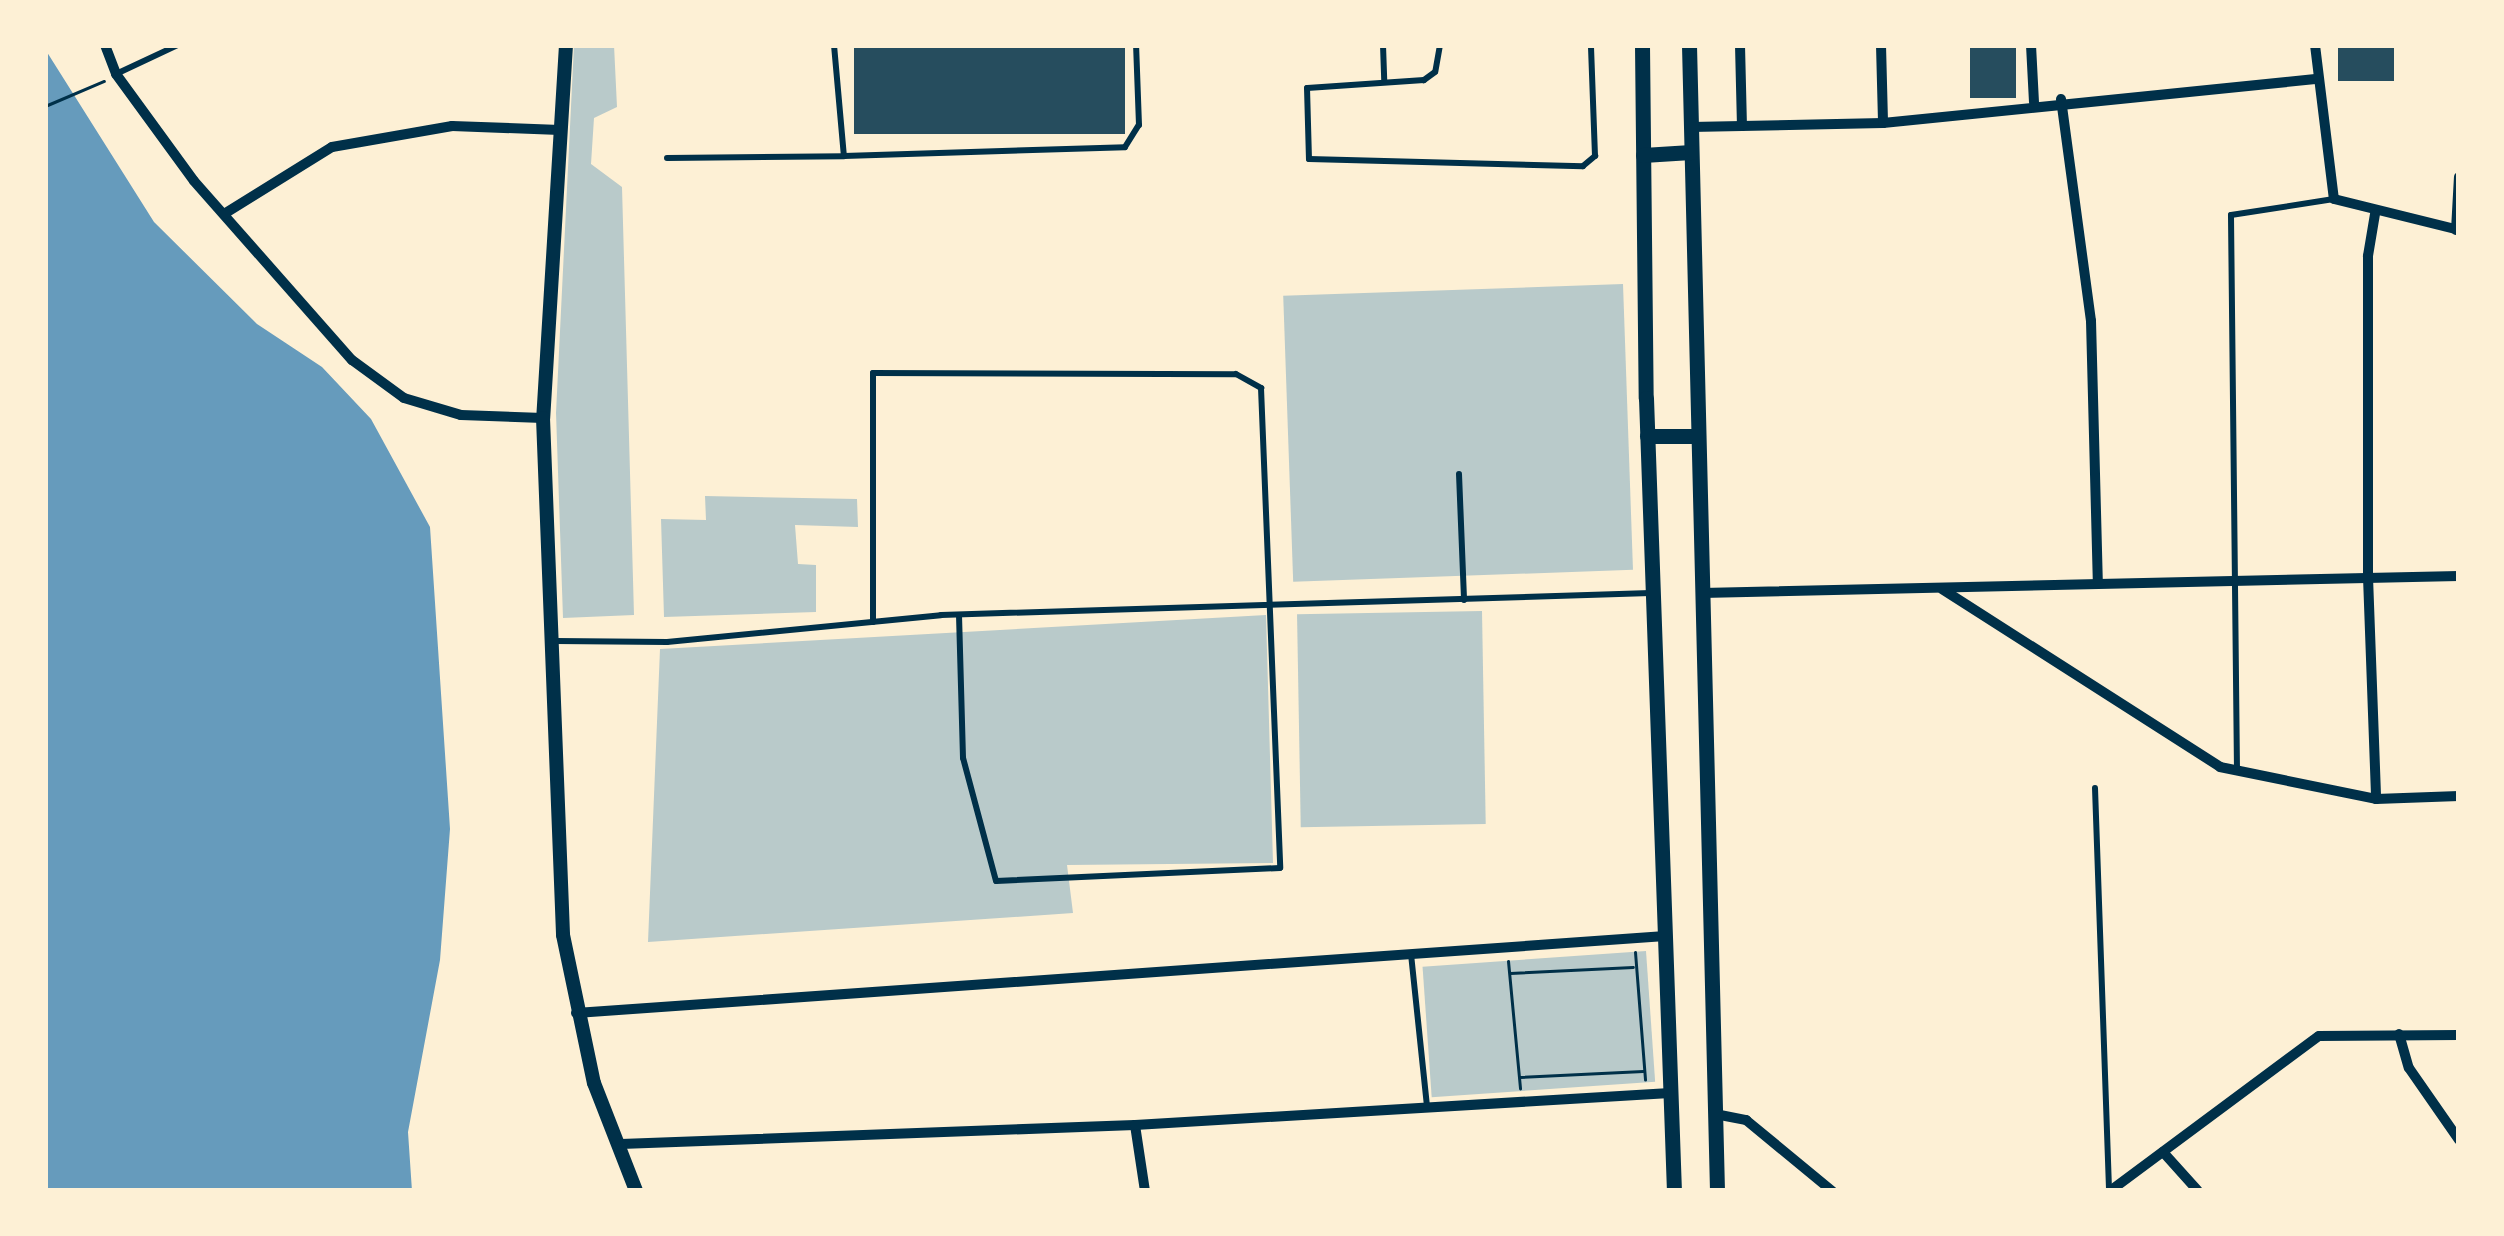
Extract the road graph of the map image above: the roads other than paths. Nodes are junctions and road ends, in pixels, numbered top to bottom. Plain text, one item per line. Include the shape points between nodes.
1 (104, 45) edge
2 (178, 45) edge
3 (566, 45) edge
4 (834, 45) edge
5 (1136, 45) edge
6 (1383, 45) edge
7 (1440, 45) edge
8 (1591, 45) edge
9 (1642, 45) edge
10 (1689, 45) edge
11 (1740, 45) edge
12 (1881, 45) edge
13 (2031, 45) edge
14 (2091, 45) edge
15 (2146, 45) edge
16 (2315, 45) edge
17 (116, 74) junction
18 (2318, 79) junction
19 (1384, 81) junction
20 (2061, 99) junction
21 (2034, 102) junction
22 (1883, 123) junction
23 (1742, 126) junction
24 (1691, 128) junction
25 (560, 130) junction
26 (1691, 152) junction
27 (1643, 155) junction
28 (844, 156) junction
29 (667, 158) dead end
30 (2459, 177) edge
31 (2334, 199) junction
32 (224, 214) junction
33 (2374, 214) junction
34 (2458, 230) edge
35 (543, 418) junction
36 (1647, 436) junction
37 (1698, 436) junction
38 (1459, 474) dead end
39 (2459, 576) edge
40 (2368, 578) junction
41 (2235, 580) junction
42 (2098, 583) junction
43 (1939, 587) junction
44 (1652, 593) junction
45 (1702, 593) junction
46 (1464, 599) junction
47 (1274, 607) junction
48 (959, 617) junction
49 (873, 622) junction
50 (552, 641) junction
51 (2237, 771) junction
52 (2095, 788) dead end
53 (2459, 796) edge
54 (2376, 799) junction
55 (1665, 936) junction
56 (1411, 953) junction
57 (576, 1012) junction
58 (2398, 1034) junction
59 (2459, 1035) edge
60 (1670, 1093) junction
61 (1427, 1108) junction
62 (1715, 1114) junction
63 (1136, 1125) junction
64 (2459, 1140) edge
65 (621, 1144) junction
66 (2163, 1152) junction
67 (1720, 1190) edge
68 (636, 1191) edge
69 (1145, 1191) edge
70 (1674, 1191) edge
71 (1832, 1191) edge
72 (2110, 1191) edge
73 (2198, 1191) edge

1 - 17 street
2 - 17 lane
3 - 25 street
4 - 28 lane
5 - 28 lane via 1138,125 1124,147
6 - 19 lane
7 - 19 lane via 1431,77
8 - 19 lane via 1595,156 1583,166 1309,159 1307,88
9 - 27 main road
10 - 24 main road
11 - 23 street
12 - 22 street
13 - 21 street
14 - 15 lane
16 - 18 street
17 - 32 street
18 - 20 street
18 - 31 street
20 - 21 street
20 - 42 street via 2091,321
21 - 22 street
22 - 23 street
23 - 24 street
24 - 26 main road
25 - 32 street via 452,126 332,147
25 - 35 street
26 - 27 main road
26 - 37 main road
27 - 36 main road
28 - 29 lane
30 - 34 street
31 - 33 street
31 - 41 lane via 2231,214
32 - 35 street via 352,360 404,398 461,415
33 - 34 street
33 - 40 street
35 - 50 street
36 - 37 main road
36 - 44 main road
37 - 45 main road
38 - 46 lane
39 - 40 street
40 - 41 street
40 - 54 street
41 - 42 street
41 - 51 lane
42 - 43 street
43 - 45 street
43 - 51 street via 2146,726
44 - 46 lane
44 - 55 main road
45 - 62 main road
46 - 47 lane
47 - 48 lane
47 - 48 lane via 1280,868 1252,875 996,881 962,758
47 - 49 lane via 1261,388 1236,374 873,373
48 - 49 lane
49 - 50 lane via 667,642
50 - 57 street via 563,935
51 - 54 street
52 - 72 lane
53 - 54 street
55 - 56 street
55 - 60 main road
56 - 57 street
56 - 61 lane
57 - 65 street
58 - 59 street
58 - 64 street via 2409,1067
58 - 66 street via 2319,1036
60 - 61 street
60 - 70 main road
61 - 63 street
62 - 67 main road
62 - 71 street via 1746,1120
63 - 65 street
63 - 69 street
65 - 68 street
66 - 72 street
66 - 73 street

